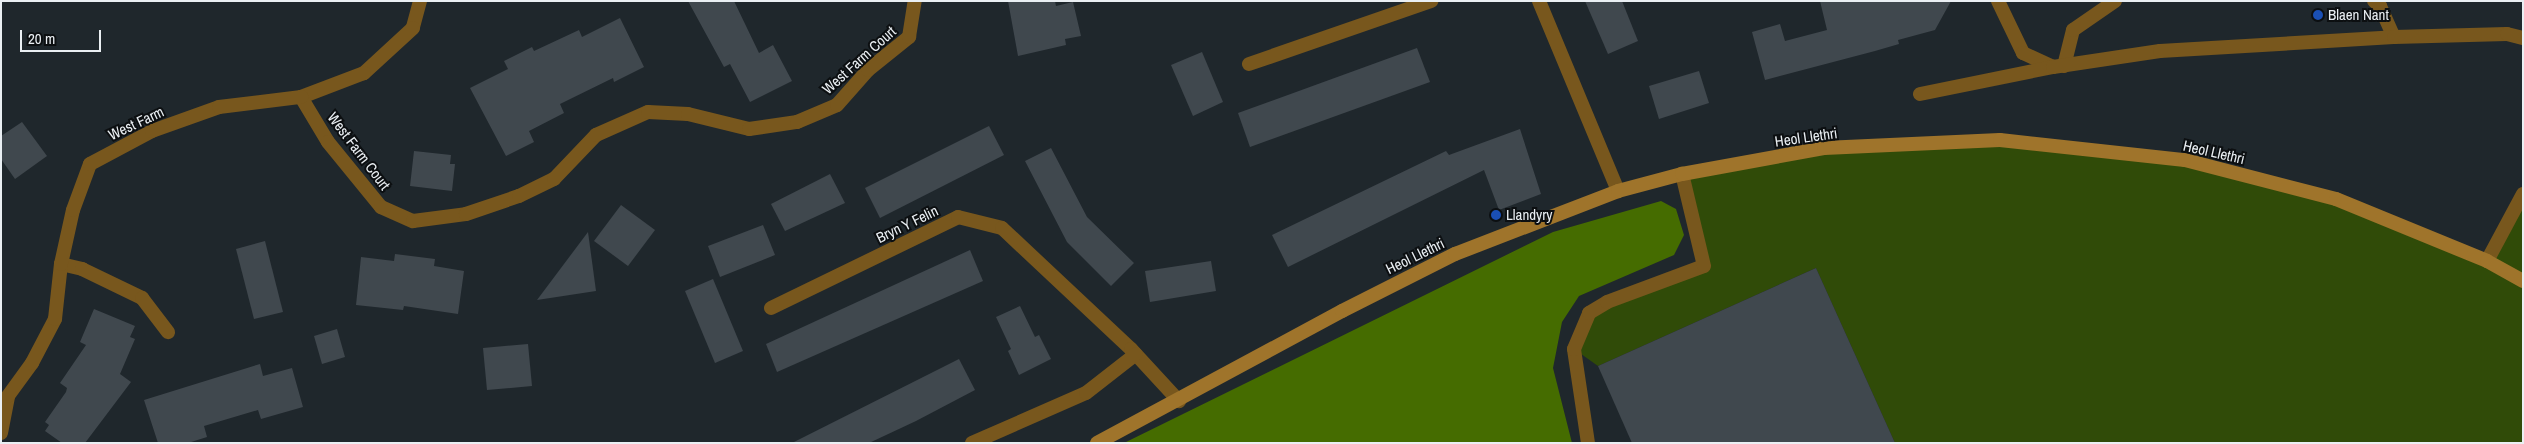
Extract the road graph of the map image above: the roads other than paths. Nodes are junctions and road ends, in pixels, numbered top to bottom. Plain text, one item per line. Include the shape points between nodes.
1 (420, 1) edge
2 (915, 1) edge
3 (1431, 1) edge
4 (1538, 1) edge
5 (1998, 1) edge
6 (2115, 1) edge
7 (2374, 1) edge
8 (2394, 37) junction
9 (2523, 38) edge
10 (1249, 64) dead end
11 (2059, 66) junction
12 (1920, 94) dead end
13 (301, 98) junction
14 (1682, 174) junction
15 (1618, 191) junction
16 (2523, 194) edge
17 (2487, 261) junction
18 (61, 264) junction
19 (2523, 281) edge
20 (771, 308) dead end
21 (168, 332) dead end
22 (1136, 354) junction
23 (1179, 401) junction
24 (1, 433) edge
25 (972, 443) edge
26 (1097, 443) edge
27 (1588, 443) edge

1 - 13 street via 413,28 364,73
2 - 13 street, West Farm Court via 909,37 868,70 837,105 797,122 749,129 688,114 648,112 596,135 554,180 466,214 413,221 381,207 328,142
3 - 10 street
4 - 15 street
5 - 11 street via 2022,53
6 - 11 street via 2073,30
7 - 8 street
8 - 9 street via 2507,34
8 - 11 street via 2160,51
11 - 12 street
13 - 18 street, West Farm via 219,107 152,131 90,164 73,210
14 - 15 main road, Heol Llethri
14 - 17 main road, Heol Llethri via 1824,148 2009,141 2185,160 2336,200
14 - 27 street via 1704,266 1607,302 1589,313 1574,349
15 - 23 main road, Heol Llethri via 1455,254 1342,311
16 - 17 street
17 - 19 main road, Heol Llethri
18 - 21 street via 82,269 142,298
18 - 24 street, West Farm via 55,319 32,362 8,396
20 - 22 street, Bryn Y Felin via 958,217 1002,228
22 - 23 street, Bryn Y Felin
22 - 25 street via 1086,393
23 - 26 main road, Heol Llethri

